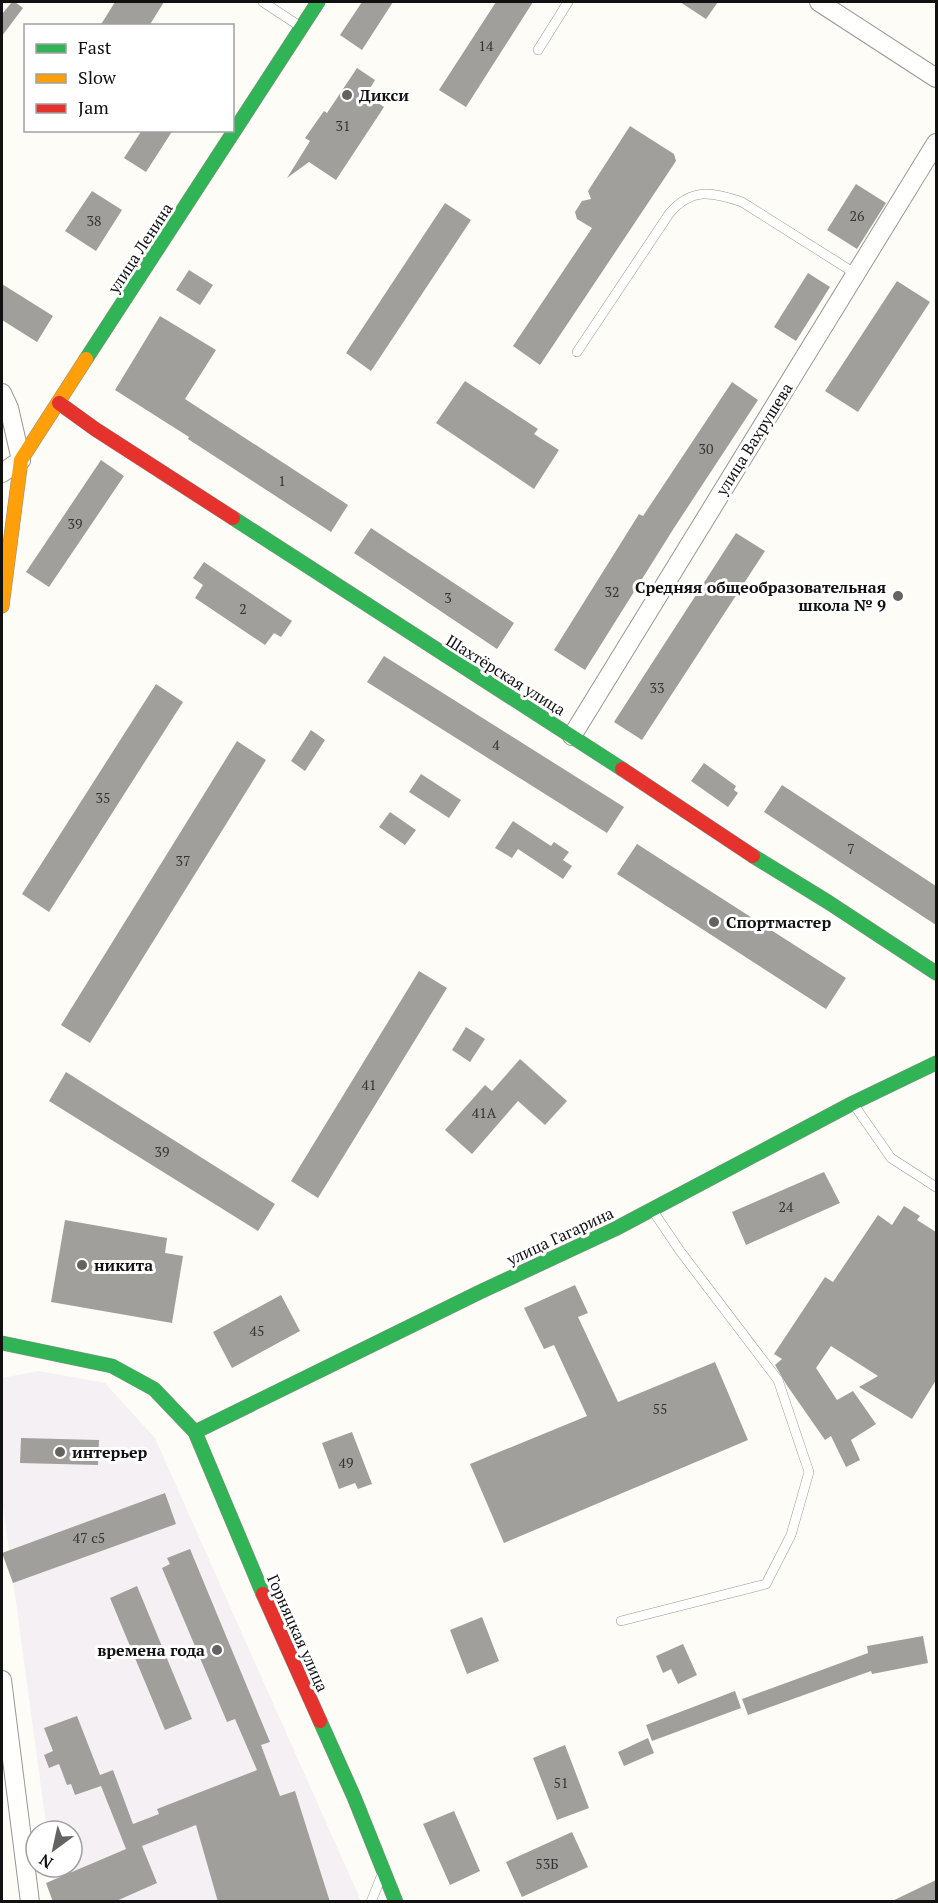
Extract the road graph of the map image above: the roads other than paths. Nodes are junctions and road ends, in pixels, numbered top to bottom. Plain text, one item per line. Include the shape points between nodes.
1 (263, 2) edge
2 (318, 2) edge
3 (568, 2) edge
4 (819, 2) edge
5 (301, 27) junction
6 (538, 50) dead end
7 (936, 78) edge
8 (234, 131) edge
9 (234, 132) edge
10 (936, 142) edge
11 (856, 274) junction
12 (577, 352) dead end
13 (2, 393) edge
14 (59, 404) junction
15 (21, 460) junction
16 (2, 473) edge
17 (2, 606) edge
18 (572, 736) junction
19 (936, 973) edge
20 (936, 1063) edge
21 (853, 1103) junction
22 (936, 1187) edge
23 (652, 1209) junction
24 (2, 1343) edge
25 (195, 1432) junction
26 (621, 1621) dead end
27 (2, 1680) edge
28 (384, 1870) junction
29 (30, 1902) edge
30 (371, 1902) edge
31 (396, 1902) edge

1 - 5 lane
2 - 5 street, улица Ленина
3 - 6 lane
4 - 7 street
5 - 8 street, улица Ленина
9 - 14 street, улица Ленина
10 - 11 street, улица Вахрушева
11 - 12 lane via 742,202 704,193 688,198 669,214
11 - 18 street, улица Вахрушева
13 - 15 street
14 - 15 street, улица Ленина
14 - 18 street, Шахтёрская улица
15 - 16 street
15 - 17 street, улица Ленина
18 - 19 street, Шахтёрская улица
20 - 21 street, улица Гагарина
21 - 22 lane via 891,1158
21 - 23 street, улица Гагарина
23 - 25 street, улица Гагарина
23 - 26 lane via 778,1380 809,1472 791,1535 766,1584
24 - 25 street, Горняцкая улица via 112,1366 154,1389
25 - 28 street, Горняцкая улица
27 - 29 street
28 - 30 lane
28 - 31 street, Горняцкая улица

